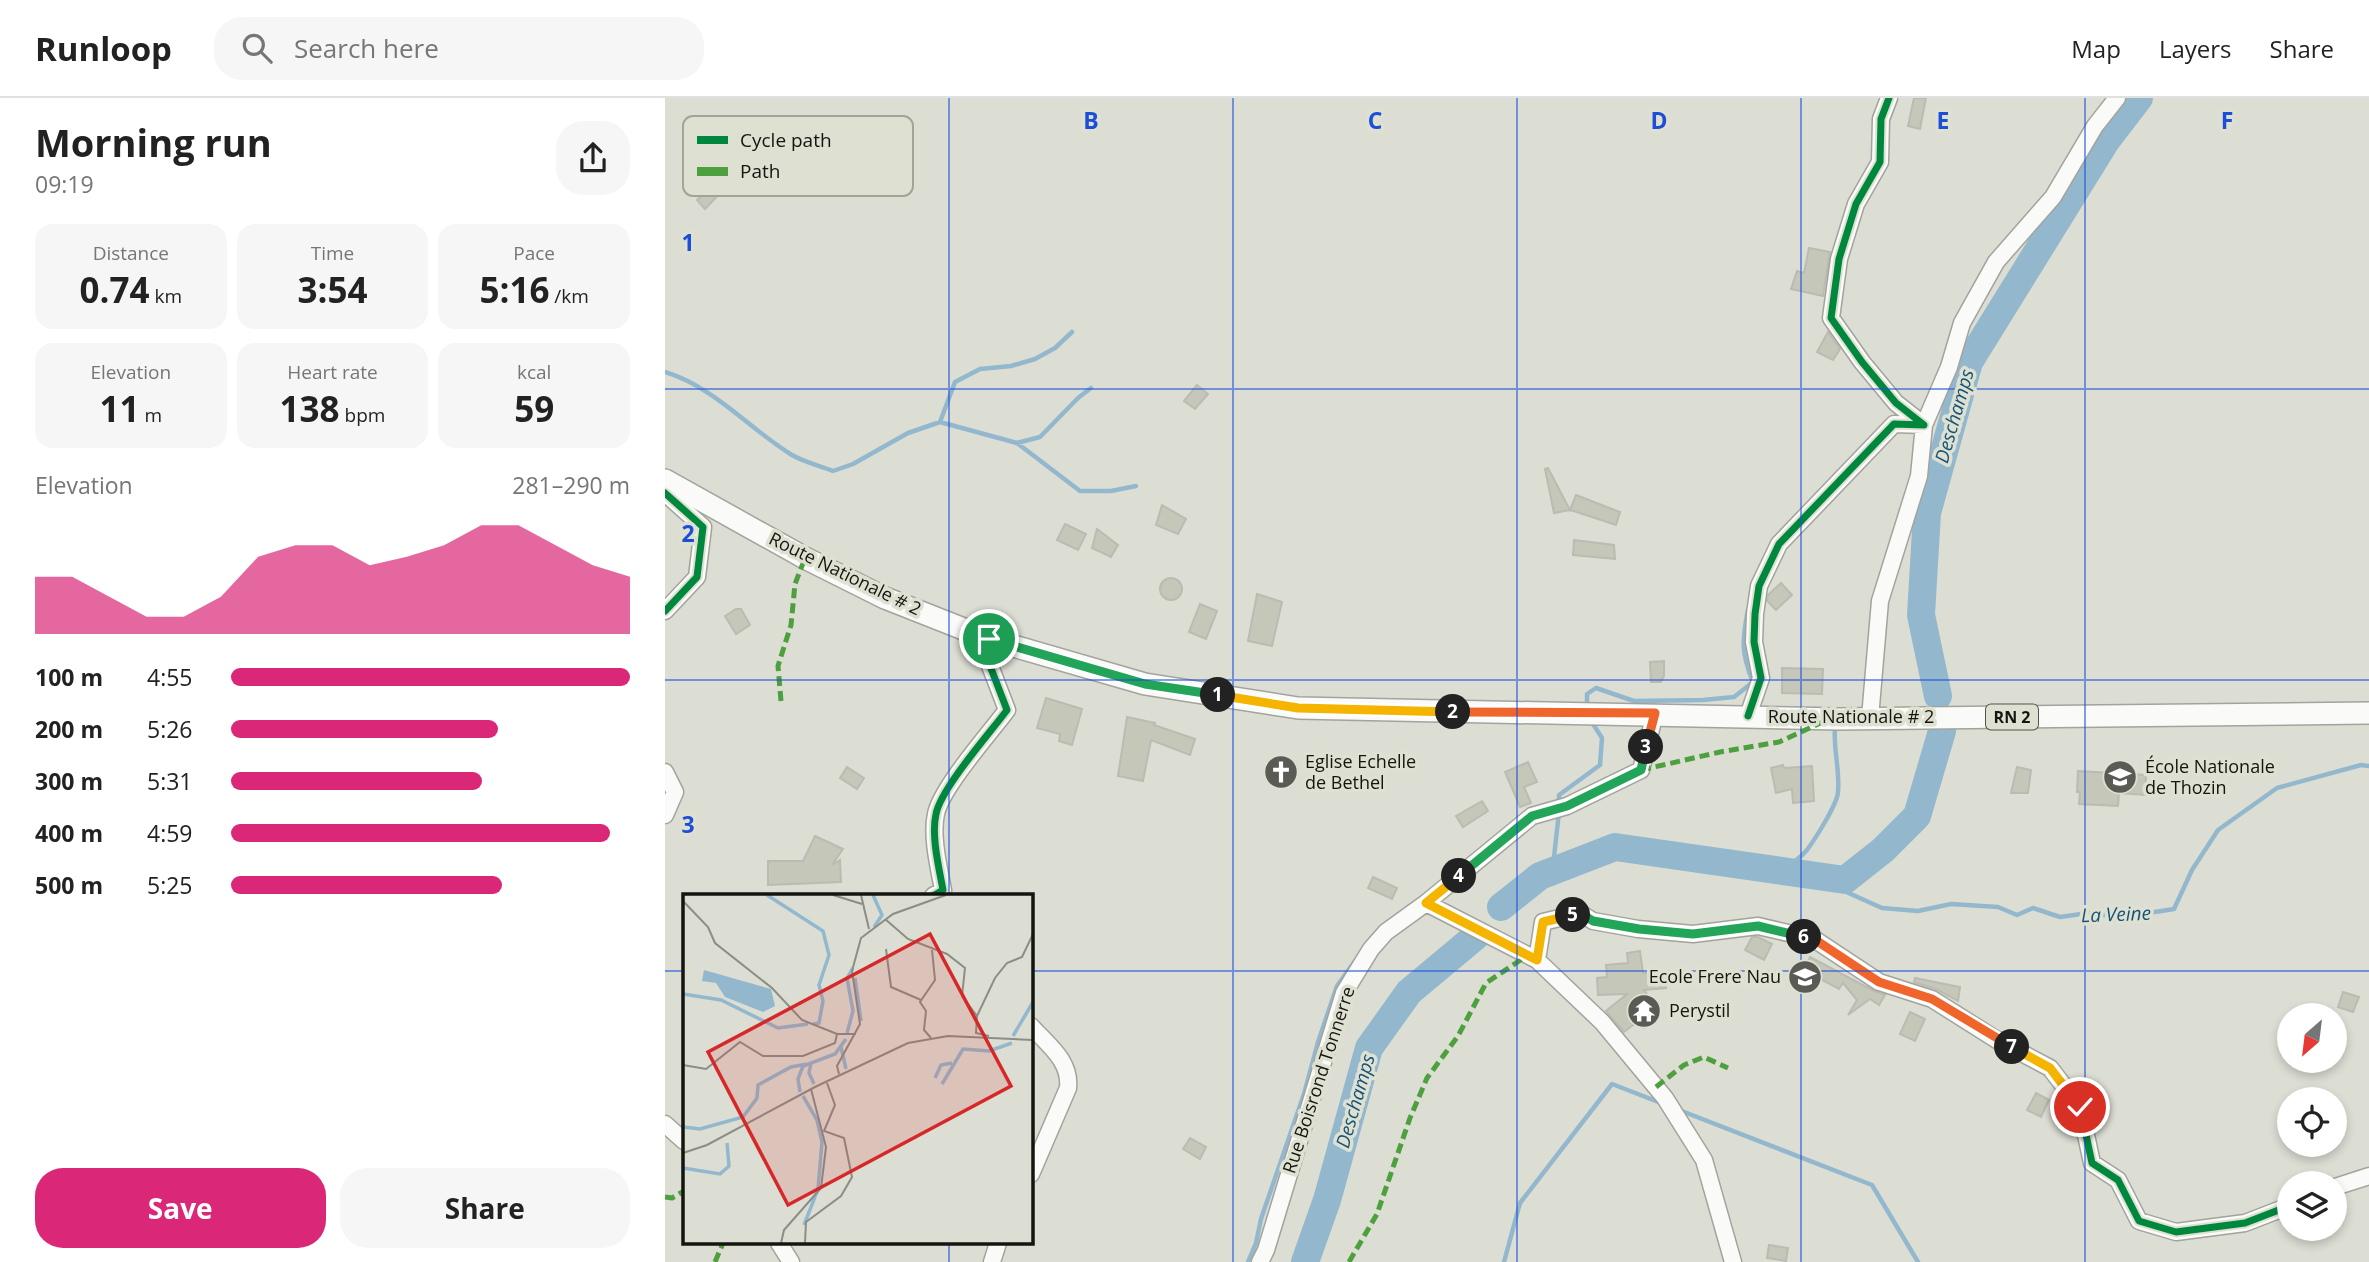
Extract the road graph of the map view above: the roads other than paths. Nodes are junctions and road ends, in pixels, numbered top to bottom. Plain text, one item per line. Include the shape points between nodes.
1 (1889, 98) edge
2 (2117, 98) edge
3 (1924, 425) junction
4 (665, 480) edge
5 (665, 493) edge
6 (665, 611) edge
7 (989, 639) junction
8 (1655, 713) junction
9 (2369, 713) edge
10 (1748, 716) junction
11 (1870, 718) junction
12 (665, 772) edge
13 (665, 815) edge
14 (936, 894) edge
15 (1426, 903) junction
16 (1537, 960) junction
17 (1033, 1028) edge
18 (665, 1124) edge
19 (683, 1140) edge
20 (1033, 1169) edge
21 (2369, 1176) edge
22 (2347, 1183) edge
23 (2277, 1211) edge
24 (780, 1244) edge
25 (998, 1244) edge
26 (1262, 1258) edge
27 (791, 1262) edge
28 (992, 1262) edge
29 (1733, 1262) edge

1 - 3 street via 1881,119 1880,162 1856,204 1839,258 1831,318 1896,403
2 - 3 street via 2053,197 1996,262 1962,323 1949,368
3 - 10 street via 1894,424 1779,544 1759,586 1755,642 1761,678
3 - 11 street via 1919,477 1880,601
4 - 7 main road, Route Nationale # 2 / RN 2 via 873,592
5 - 6 street via 703,527 697,578
7 - 8 main road, Route Nationale # 2 / RN 2 via 1145,684 1298,708
7 - 14 street via 987,658 1007,710 944,793 936,814 943,890
8 - 10 main road, Route Nationale # 2 / RN 2
8 - 15 street, Rue Boisrond Tonnerre via 1641,770 1567,806 1532,816
9 - 11 main road, Route Nationale # 2 / RN 2
10 - 11 main road, Route Nationale # 2 / RN 2
12 - 13 street via 675,792
15 - 16 street
15 - 26 street, Rue Boisrond Tonnerre via 1386,932 1344,993
16 - 23 street via 1543,922 1580,913 1593,921 1639,929 1693,934 1758,926 1814,939 1879,982 1932,999 2050,1068 2080,1107 2092,1163 2117,1180 2139,1221 2176,1232 2245,1223
16 - 29 street via 1602,1022 1671,1107 1705,1160
17 - 20 street via 1069,1074
18 - 19 street
21 - 22 street
24 - 27 street
25 - 28 street

